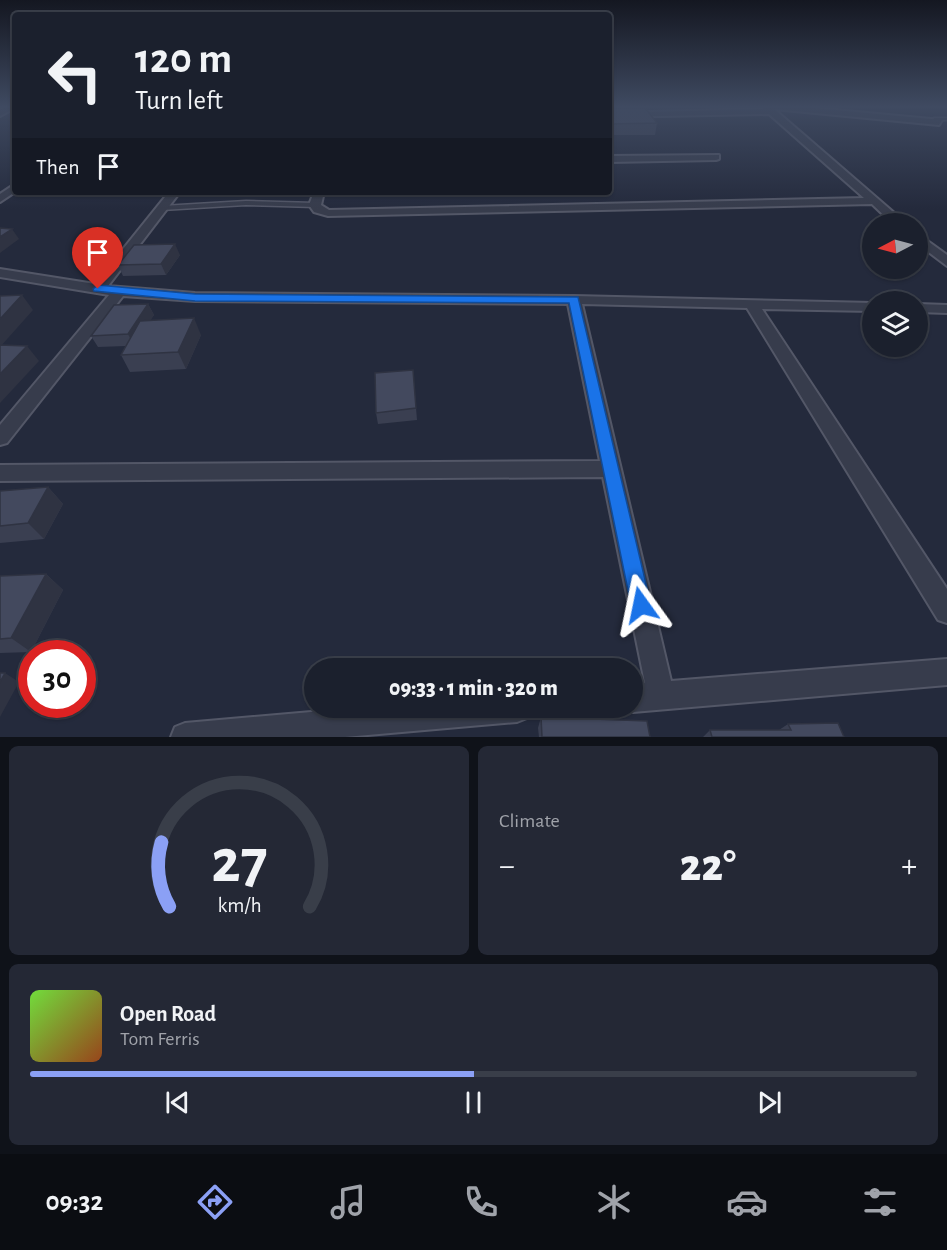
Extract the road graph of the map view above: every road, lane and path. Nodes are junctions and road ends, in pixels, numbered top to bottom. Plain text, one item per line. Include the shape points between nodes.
1 (804, 140) edge
2 (716, 157) dead end
3 (612, 159) edge
4 (12, 189) edge
5 (173, 195) edge
6 (318, 195) edge
7 (0, 199) edge
8 (874, 201) junction
9 (315, 205) junction
10 (162, 208) junction
11 (888, 213) edge
12 (928, 246) edge
13 (947, 262) edge
14 (0, 273) edge
15 (98, 289) junction
16 (119, 292) junction
17 (574, 300) junction
18 (752, 305) junction
19 (862, 308) edge
20 (928, 309) edge
21 (947, 309) edge
22 (0, 438) edge
23 (611, 469) junction
24 (0, 473) edge
25 (947, 611) edge
26 (947, 672) edge
27 (661, 695) junction
28 (643, 697) edge
29 (402, 718) edge
30 (185, 737) edge

1 - 8 street
2 - 3 street
4 - 7 street
5 - 10 street
6 - 9 street
8 - 9 street via 328,213
8 - 11 street
9 - 10 lane via 246,203
10 - 15 street
12 - 13 street
14 - 15 street
15 - 16 street
16 - 17 street via 195,297
16 - 22 street
17 - 18 street
17 - 23 street
18 - 19 street
18 - 25 street
20 - 21 street
23 - 24 street
23 - 27 street
26 - 27 street
27 - 28 street
29 - 30 street

